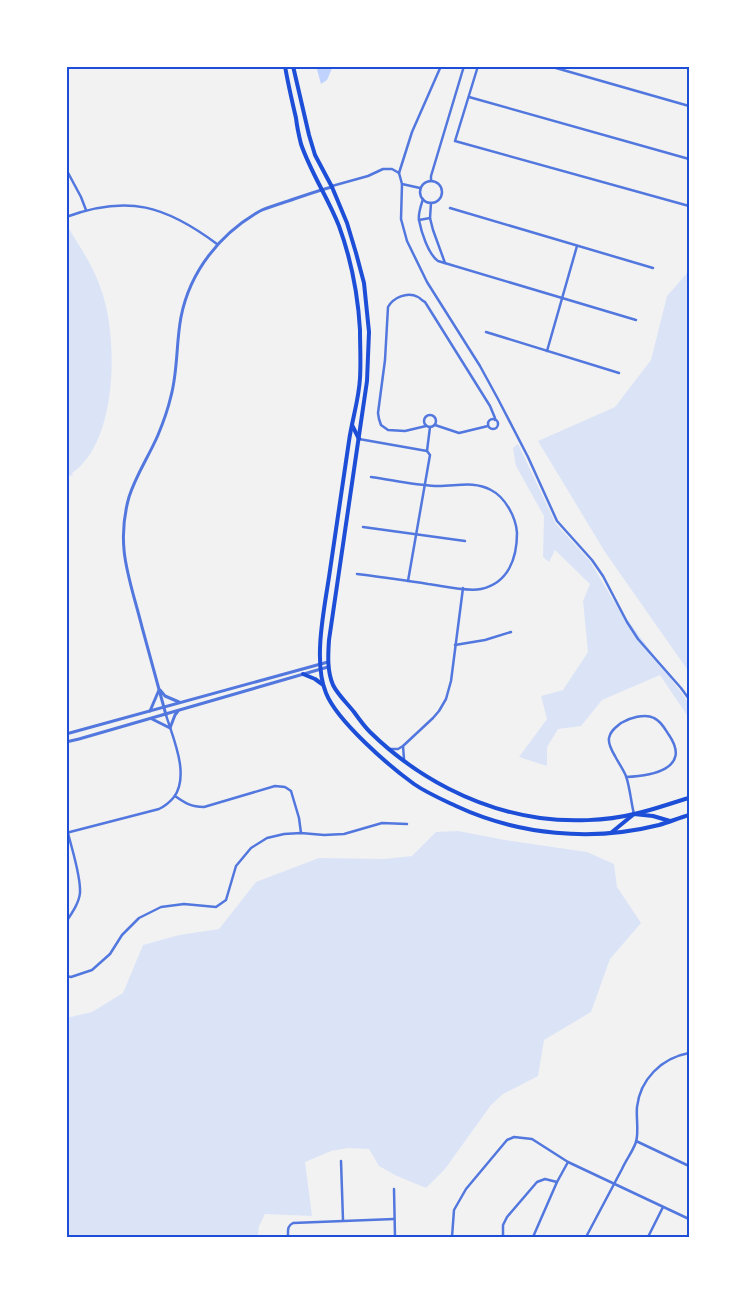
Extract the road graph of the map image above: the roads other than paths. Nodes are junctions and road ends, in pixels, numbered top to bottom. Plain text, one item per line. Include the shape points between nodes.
1 (285, 66) edge
2 (293, 66) edge
3 (441, 66) edge
4 (464, 66) edge
5 (478, 66) edge
6 (549, 66) edge
7 (469, 97) junction
8 (689, 106) edge
9 (689, 159) edge
10 (66, 170) edge
11 (399, 173) junction
12 (431, 181) junction
13 (402, 184) junction
14 (332, 186) junction
15 (420, 188) junction
16 (322, 189) junction
17 (423, 199) junction
18 (431, 203) junction
19 (689, 206) edge
20 (450, 208) dead end
21 (86, 210) junction
22 (66, 217) edge
23 (430, 218) junction
24 (419, 220) junction
25 (217, 244) junction
26 (578, 246) junction
27 (446, 263) junction
28 (653, 268) dead end
29 (562, 298) junction
30 (636, 320) dead end
31 (486, 332) dead end
32 (547, 351) junction
33 (619, 373) dead end
34 (495, 420) junction
35 (352, 424) junction
36 (435, 425) junction
37 (428, 426) junction
38 (488, 426) junction
39 (359, 439) junction
40 (348, 449) junction
41 (427, 451) junction
42 (371, 477) dead end
43 (425, 485) junction
44 (363, 527) dead end
45 (416, 534) junction
46 (465, 541) dead end
47 (357, 574) dead end
48 (408, 581) junction
49 (462, 588) junction
50 (511, 632) dead end
51 (455, 645) junction
52 (328, 662) junction
53 (320, 664) junction
54 (328, 667) junction
55 (320, 669) junction
56 (303, 674) junction
57 (323, 686) junction
58 (159, 689) junction
59 (689, 699) edge
60 (181, 702) junction
61 (164, 707) junction
62 (150, 711) junction
63 (178, 711) junction
64 (166, 714) junction
65 (152, 718) junction
66 (170, 728) junction
67 (66, 734) edge
68 (66, 742) edge
69 (403, 746) junction
70 (388, 749) junction
71 (406, 763) junction
72 (626, 777) junction
73 (174, 796) junction
74 (689, 798) edge
75 (634, 814) junction
76 (689, 814) edge
77 (670, 821) junction
78 (407, 824) dead end
79 (612, 832) junction
80 (67, 833) edge
81 (301, 833) junction
82 (66, 922) edge
83 (66, 976) edge
84 (689, 1053) edge
85 (636, 1141) junction
86 (341, 1161) dead end
87 (568, 1162) junction
88 (689, 1166) edge
89 (557, 1182) junction
90 (614, 1184) junction
91 (394, 1189) dead end
92 (663, 1207) junction
93 (394, 1219) junction
94 (689, 1219) edge
95 (343, 1220) junction
96 (288, 1237) edge
97 (395, 1237) edge
98 (452, 1237) edge
99 (503, 1237) edge
100 (533, 1237) edge
101 (586, 1237) edge
102 (648, 1237) edge

1 - 16 main road via 300,141
2 - 14 main road via 315,155
3 - 11 street via 412,132
4 - 12 street
5 - 7 street
6 - 8 street
7 - 9 street
7 - 19 street via 455,141
10 - 21 street
11 - 13 street
11 - 14 street via 383,169
12 - 15 street
12 - 18 street via 442,190 438,200
13 - 15 street
13 - 59 street via 401,219 407,241 427,282 498,399 554,516 603,576 638,639
14 - 16 street
14 - 39 main road via 356,253 367,311 368,381
15 - 17 street
16 - 25 street via 262,210
16 - 35 main road via 348,253 359,311 360,380
17 - 18 street
17 - 24 street
18 - 23 street
20 - 26 street
21 - 22 street
21 - 25 street via 118,205 148,208 180,220
23 - 24 street
23 - 27 street
24 - 27 street via 433,257
25 - 58 street via 188,291 181,316 171,396 158,435 130,494 124,521 126,570
26 - 28 street
26 - 29 street
27 - 29 street
29 - 30 street
29 - 32 street
31 - 32 street
32 - 33 street
34 - 37 street via 490,406 424,302 409,294 391,302 388,308 378,414 381,425 388,430 406,431
34 - 38 street via 489,421
34 - 38 street via 496,428 492,430
35 - 39 main road
35 - 40 main road
36 - 37 street
36 - 37 street via 435,419 428,416 424,420
36 - 38 street via 459,433
37 - 41 street
39 - 40 main road
39 - 41 street
39 - 52 main road
40 - 53 main road via 324,612
41 - 43 street via 430,455
42 - 43 street
43 - 45 street
43 - 49 street via 480,485 498,494 514,517 515,553 501,580 481,589
44 - 45 street
45 - 46 street
45 - 48 street
47 - 48 street
48 - 49 street
49 - 51 street
50 - 51 street
51 - 69 street via 451,681 440,711
52 - 53 street
52 - 54 main road
53 - 55 main road
53 - 60 street
54 - 55 street
54 - 70 main road via 337,691
55 - 56 street
55 - 57 main road
56 - 57 main road
56 - 63 street
57 - 79 main road via 338,713 362,738 394,768 431,794 467,811 528,829 572,834
58 - 60 street via 170,699
58 - 61 street
58 - 62 street
60 - 61 street
61 - 62 street
61 - 64 street
62 - 67 street
63 - 64 street
63 - 66 street
64 - 65 street
64 - 66 street
65 - 66 street
65 - 68 street
66 - 73 street via 181,771
69 - 70 street
69 - 71 street
70 - 71 main road
71 - 75 main road via 474,801 506,811 540,818 583,820
72 - 72 street via 610,747 611,733 624,721 640,716 654,717 674,742 677,753 674,762 663,770
72 - 75 street
73 - 80 street via 159,809
73 - 81 street via 195,807 204,807 275,786 285,787 291,791
74 - 75 main road
75 - 77 main road
75 - 79 main road
76 - 77 main road
77 - 79 main road via 637,830
78 - 81 street via 382,823 344,834
80 - 82 street via 80,893
81 - 83 street via 267,838 251,848 236,866 226,900 216,907 184,904 161,907 139,918 122,935 110,954 92,970
84 - 85 street via 660,1065 644,1085 639,1094
85 - 88 street
85 - 90 street
86 - 95 street
87 - 89 street
87 - 90 street
87 - 98 street via 532,1139 507,1140 466,1188 454,1210
89 - 99 street via 545,1179 538,1182 507,1217
89 - 100 street
90 - 92 street
90 - 101 street
91 - 93 street
92 - 94 street
92 - 102 street
93 - 95 street
93 - 97 street
95 - 96 street via 293,1222 289,1225

